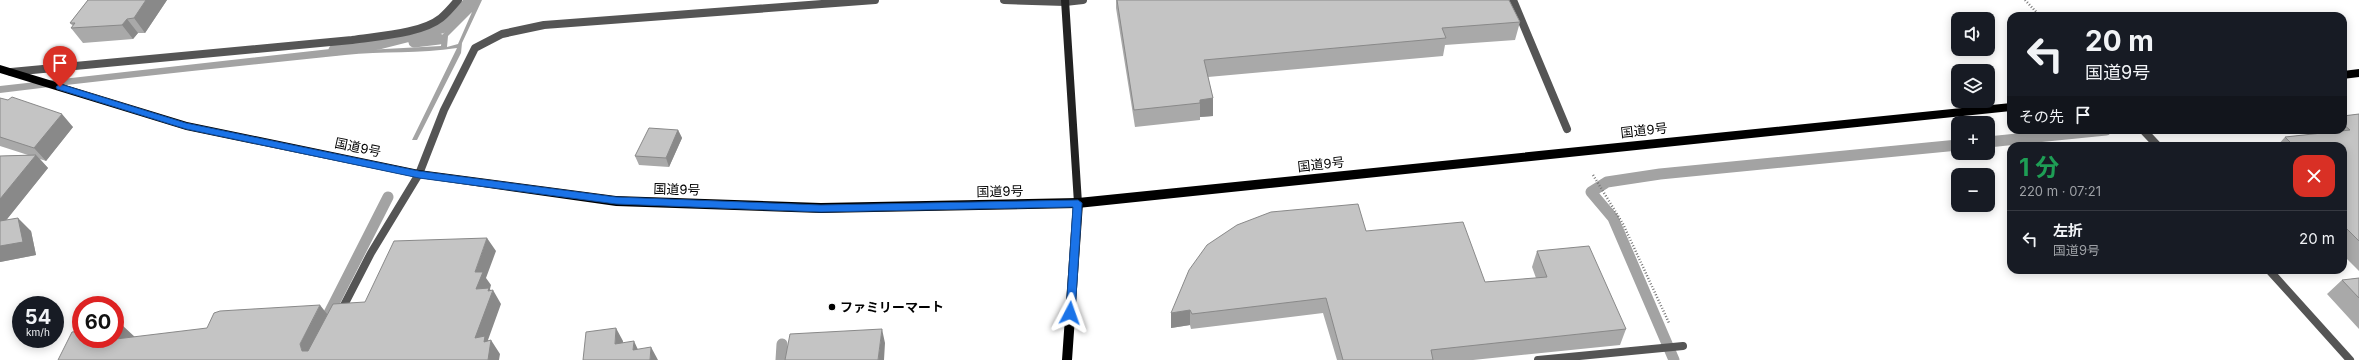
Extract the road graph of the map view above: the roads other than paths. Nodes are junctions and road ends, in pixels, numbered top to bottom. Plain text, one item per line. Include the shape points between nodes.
1 (458, 0) edge
2 (875, 0) edge
3 (1004, 0) edge
4 (1083, 0) edge
5 (1513, 0) edge
6 (1065, 1) edge
7 (0, 68) edge
8 (11, 72) junction
9 (2359, 73) edge
10 (2347, 74) edge
11 (2007, 107) edge
12 (1567, 128) dead end
13 (2147, 134) edge
14 (2154, 142) edge
15 (419, 174) junction
16 (1078, 203) junction
17 (2273, 274) edge
18 (336, 320) edge
19 (1683, 346) road end
20 (1067, 360) edge
21 (1538, 360) edge
22 (2350, 360) edge

1 - 8 street via 441,18 403,32 352,40
2 - 15 street via 544,25 502,34 475,48 444,110
3 - 6 street
4 - 6 street
5 - 12 street
6 - 16 street
7 - 8 highway, 国道9号
8 - 15 highway, 国道9号 via 186,126
9 - 10 highway
11 - 16 highway, 国道9号
13 - 14 street
15 - 16 highway, 国道9号 via 616,201 821,208
15 - 18 street via 371,253
16 - 20 main road
17 - 22 street
19 - 21 street

